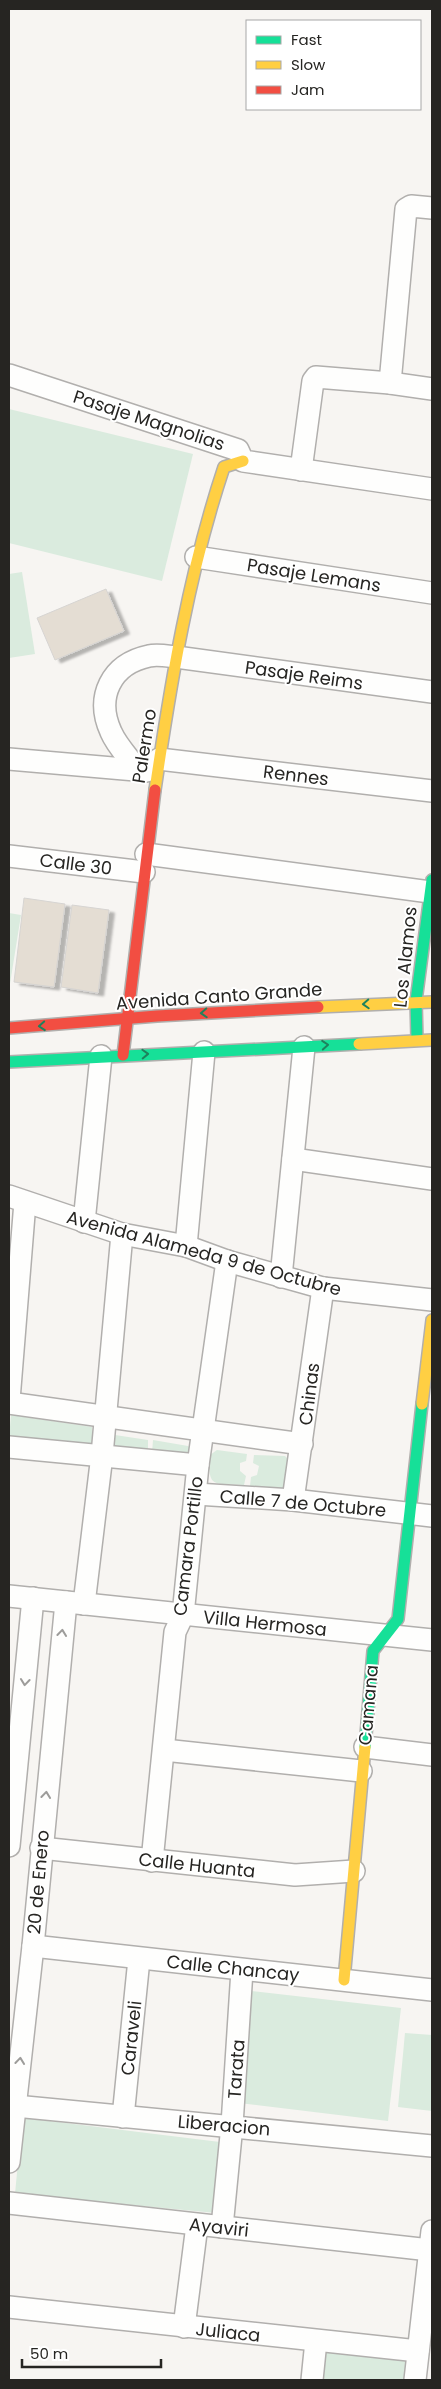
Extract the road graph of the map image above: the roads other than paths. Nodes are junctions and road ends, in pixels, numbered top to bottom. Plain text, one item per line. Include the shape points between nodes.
1 (432, 208) edge
2 (9, 375) edge
3 (390, 383) junction
4 (432, 389) edge
5 (242, 460) junction
6 (301, 470) junction
7 (432, 489) edge
8 (196, 557) junction
9 (432, 593) edge
10 (176, 656) junction
11 (432, 692) edge
12 (9, 759) edge
13 (151, 767) junction
14 (432, 791) edge
15 (9, 856) edge
16 (145, 863) junction
17 (431, 886) edge
18 (416, 1001) junction
19 (432, 1002) edge
20 (127, 1018) junction
21 (9, 1028) edge
22 (416, 1039) junction
23 (432, 1040) edge
24 (304, 1047) junction
25 (204, 1052) junction
26 (123, 1055) junction
27 (102, 1056) junction
28 (9, 1062) edge
29 (293, 1159) junction
30 (432, 1179) edge
31 (17, 1199) edge
32 (84, 1222) junction
33 (122, 1234) junction
34 (186, 1246) junction
35 (227, 1261) junction
36 (281, 1277) junction
37 (323, 1288) junction
38 (432, 1300) edge
39 (432, 1320) edge
40 (9, 1396) edge
41 (106, 1418) junction
42 (204, 1430) junction
43 (302, 1444) junction
44 (9, 1447) edge
45 (102, 1455) junction
46 (198, 1465) junction
47 (196, 1494) junction
48 (293, 1500) junction
49 (410, 1514) junction
50 (432, 1516) edge
51 (9, 1596) edge
52 (33, 1598) junction
53 (75, 1604) junction
54 (183, 1615) junction
55 (385, 1635) junction
56 (432, 1640) edge
57 (365, 1747) junction
58 (164, 1750) junction
59 (432, 1755) edge
60 (362, 1771) junction
61 (9, 1840) edge
62 (9, 1846) edge
63 (41, 1848) junction
64 (152, 1861) junction
65 (354, 1871) junction
66 (33, 1946) junction
67 (139, 1958) junction
68 (242, 1970) junction
69 (344, 1980) junction
70 (432, 1990) edge
71 (15, 2106) junction
72 (123, 2118) junction
73 (232, 2125) junction
74 (432, 2146) edge
75 (9, 2162) edge
76 (9, 2203) edge
77 (197, 2225) junction
78 (222, 2227) junction
79 (431, 2241) edge
80 (429, 2281) edge
81 (9, 2307) edge
82 (184, 2327) junction
83 (316, 2341) junction
84 (418, 2351) junction
85 (312, 2380) edge
86 (415, 2380) edge

1 - 3 street via 406,208
2 - 5 street, Pasaje Magnolias via 238,450
3 - 4 street
3 - 6 street via 321,376 312,381
5 - 6 street, Pasaje Magnolias
5 - 8 street, Palermo via 224,466
6 - 7 street, Pasaje Magnolias
8 - 9 street, Pasaje Lemans
8 - 10 street, Palermo
10 - 11 street, Pasaje Reims
10 - 13 street, Palermo
10 - 13 street, Pasaje Reims via 151,655 133,661 118,671 107,688 104,707 111,732
12 - 13 street, Rennes
13 - 14 street, Rennes
13 - 16 street, Palermo
15 - 16 street, Calle 30
16 - 17 street, Calle 30
16 - 20 street, Palermo
17 - 18 street, Los Alamos
18 - 19 street, Avenida Canto Grande
18 -> 20 street, Avenida Canto Grande
18 - 22 street, Los Alamos
20 -> 21 street, Avenida Canto Grande
20 - 26 street, Palermo
22 - 23 street
24 -> 22 street
24 - 25 street
24 - 29 street
26 -> 25 street
25 - 34 street
26 - 27 street
27 - 28 street
27 - 32 street
29 - 30 street
29 - 36 street
31 - 32 street, Avenida Alameda 9 de Octubre
31 - 40 street
32 - 33 street, Avenida Alameda 9 de Octubre
33 - 34 street, Avenida Alameda 9 de Octubre
33 - 41 street, 20 de Enero
34 - 35 street, Avenida Alameda 9 de Octubre
35 - 36 street, Avenida Alameda 9 de Octubre
35 - 42 street, Camara Portillo
36 - 37 street, Avenida Alameda 9 de Octubre
37 - 38 street, Avenida Alameda 9 de Octubre
37 - 43 street, Chinas
39 - 49 street, Camana
40 - 41 street
41 - 42 street
41 - 45 street, 20 de Enero
42 - 43 street
42 - 46 street, Camara Portillo
43 - 48 street, Chinas
44 - 45 street
45 - 46 street
45 - 53 street, 20 de Enero
46 - 47 street, Camara Portillo
47 - 48 street, Calle 7 de Octubre
47 - 54 street, Camara Portillo
48 - 49 street, Calle 7 de Octubre
49 - 50 street, Calle 7 de Octubre
49 - 55 street, Camana via 398,1620
51 - 52 street, Villa Hermosa
52 - 53 street, Villa Hermosa
52 -> 61 street, 20 de Enero
53 - 54 street, Villa Hermosa
63 -> 53 street, 20 de Enero
54 - 55 street, Villa Hermosa
54 - 58 street, Camara Portillo via 175,1632
55 - 56 street, Villa Hermosa
55 - 57 street, Camana via 373,1651
57 - 59 street
57 - 60 street, Camana
58 - 60 street
58 - 64 street, Camara Portillo
60 - 65 street, Camana
61 - 62 street, 20 de Enero
63 - 64 street, Calle Huanta
63 - 66 street, 20 de Enero
64 - 65 street, Calle Huanta via 295,1875
65 - 69 street, Camana
66 - 67 street, Calle Chancay
71 -> 66 street, 20 de Enero
67 - 68 street, Calle Chancay
67 - 72 street, Caraveli
68 - 69 street, Calle Chancay
68 - 73 street, Tarata
69 - 70 street, Calle Chancay
71 - 72 street, Liberacion
71 - 75 street, 20 de Enero
72 - 73 street, Liberacion
73 - 74 street, Liberacion
73 - 78 street, Tarata
76 - 77 street, Ayaviri
77 - 78 street, Ayaviri
77 - 82 street
78 - 79 street, Ayaviri
79 - 80 street
80 - 84 street
81 - 82 street, Juliaca
82 - 83 street, Juliaca
83 - 84 street, Juliaca
83 - 85 street
84 - 86 street

